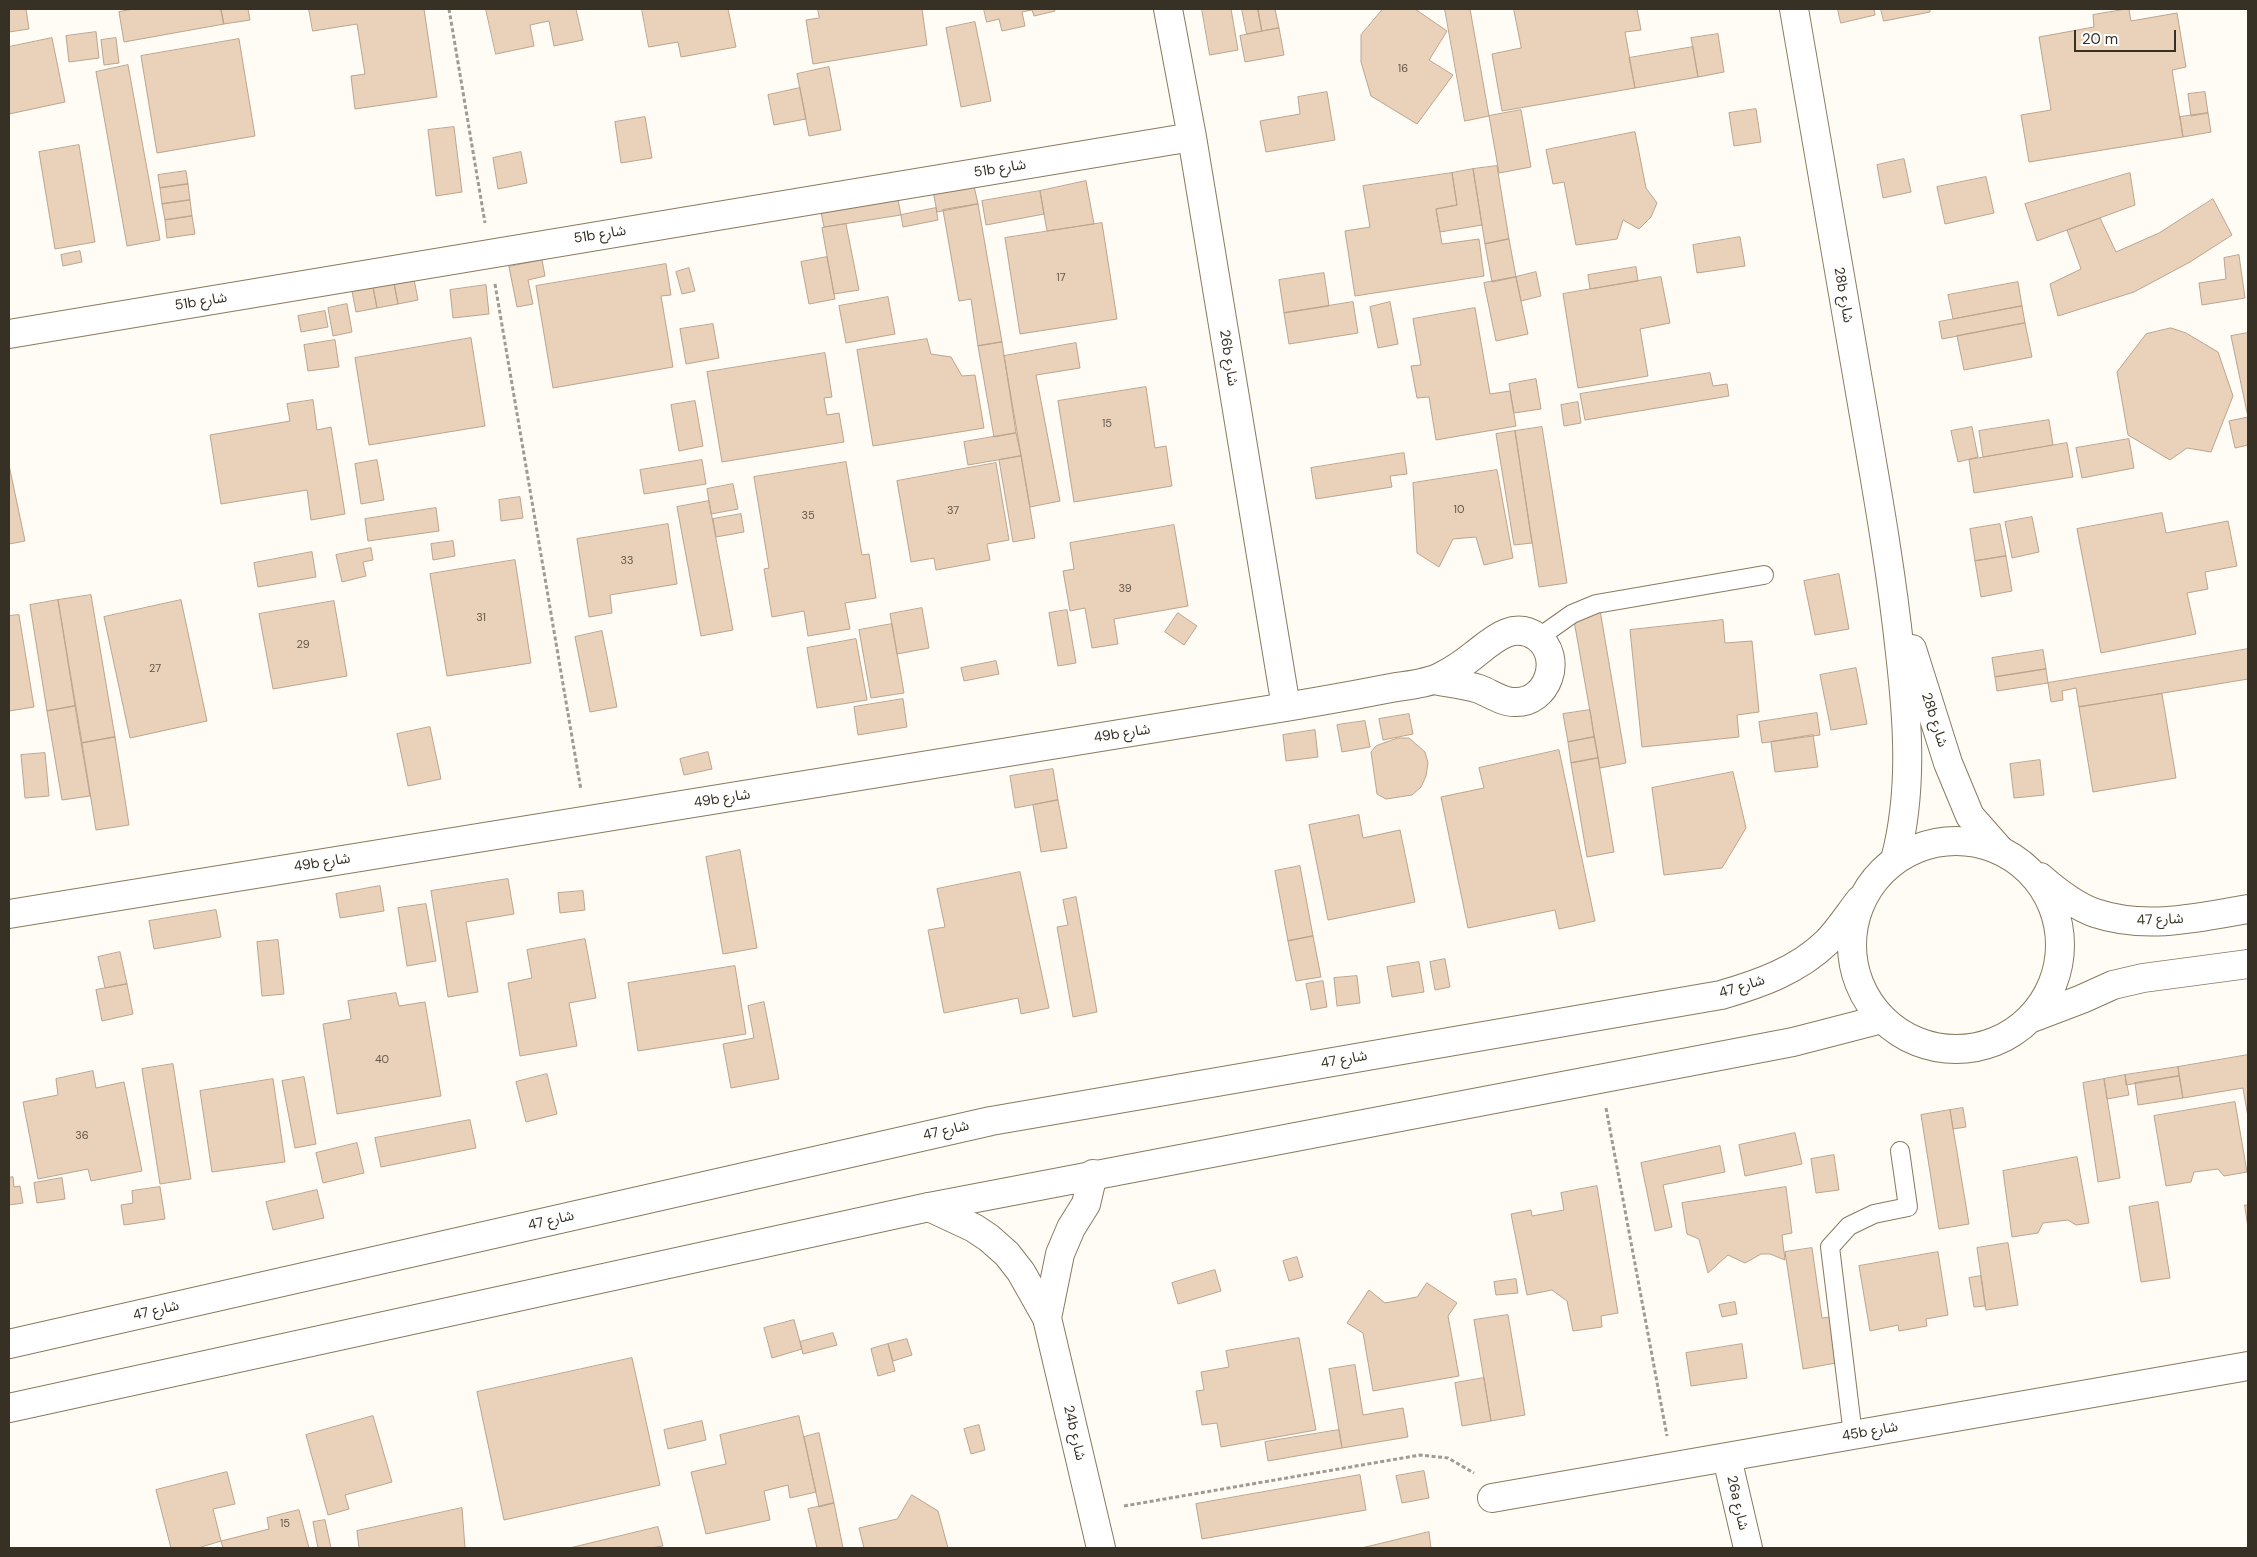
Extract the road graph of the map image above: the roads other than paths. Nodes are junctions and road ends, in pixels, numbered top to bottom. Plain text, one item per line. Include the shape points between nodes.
1 (1168, 9) edge
2 (1794, 9) edge
3 (1192, 137) junction
4 (9, 334) edge
5 (1764, 575) dead end
6 (1892, 580) junction
7 (1538, 638) junction
8 (1434, 680) junction
9 (1286, 707) junction
10 (1999, 848) junction
11 (1895, 860) junction
12 (2027, 867) junction
13 (1860, 900) junction
14 (2248, 909) edge
15 (9, 914) edge
16 (2248, 964) edge
17 (2032, 1018) junction
18 (1882, 1019) junction
19 (1900, 1151) dead end
20 (1093, 1174) junction
21 (929, 1207) junction
22 (1047, 1318) junction
23 (9, 1344) edge
24 (2248, 1366) edge
25 (9, 1408) edge
26 (1853, 1436) junction
27 (1727, 1458) junction
28 (1501, 1496) road end
29 (1102, 1548) edge
30 (1748, 1548) edge

1 - 3 street, 26b شارع
2 - 6 street, 28b شارع
3 - 4 street, 51b شارع
3 - 9 street, 26b شارع
5 - 7 lane via 1596,604 1572,614
6 - 10 street, 28b شارع via 1948,763 1970,816
6 - 11 street, 28b شارع via 1904,687 1907,750 1907,793
7 - 8 street, 49b شارع via 1526,631 1512,630
7 - 8 street, 49b شارع via 1547,649 1551,662 1550,678 1542,691 1529,700 1514,702 1478,689
8 - 9 street, 49b شارع
9 - 15 street, 49b شارع
10 - 11 street via 1964,840 1928,844
10 - 12 street
11 - 13 street, شارع 47
12 - 14 street, شارع 47 via 2061,894 2094,913 2135,922 2175,921
12 - 17 street via 2048,893 2060,924 2060,958 2051,990
13 - 18 street via 1852,937 1855,972 1870,1004
13 - 23 street, شارع 47 via 1827,942 1795,966 1759,984 1721,995 991,1121
16 - 17 street via 2128,981
17 - 18 street via 1998,1040 1950,1049 1920,1043
18 - 20 street via 1793,1042
19 - 26 lane via 1908,1207 1874,1214 1849,1226 1830,1247
20 - 21 street
20 - 22 street, 24b شارع via 1086,1204 1060,1254
21 - 22 street, 24b شارع via 974,1228 1007,1254
21 - 25 street
22 - 29 street, 24b شارع
24 - 26 street, 45b شارع
26 - 27 street, 45b شارع
27 - 28 street, 45b شارع
27 - 30 street, 26a شارع

